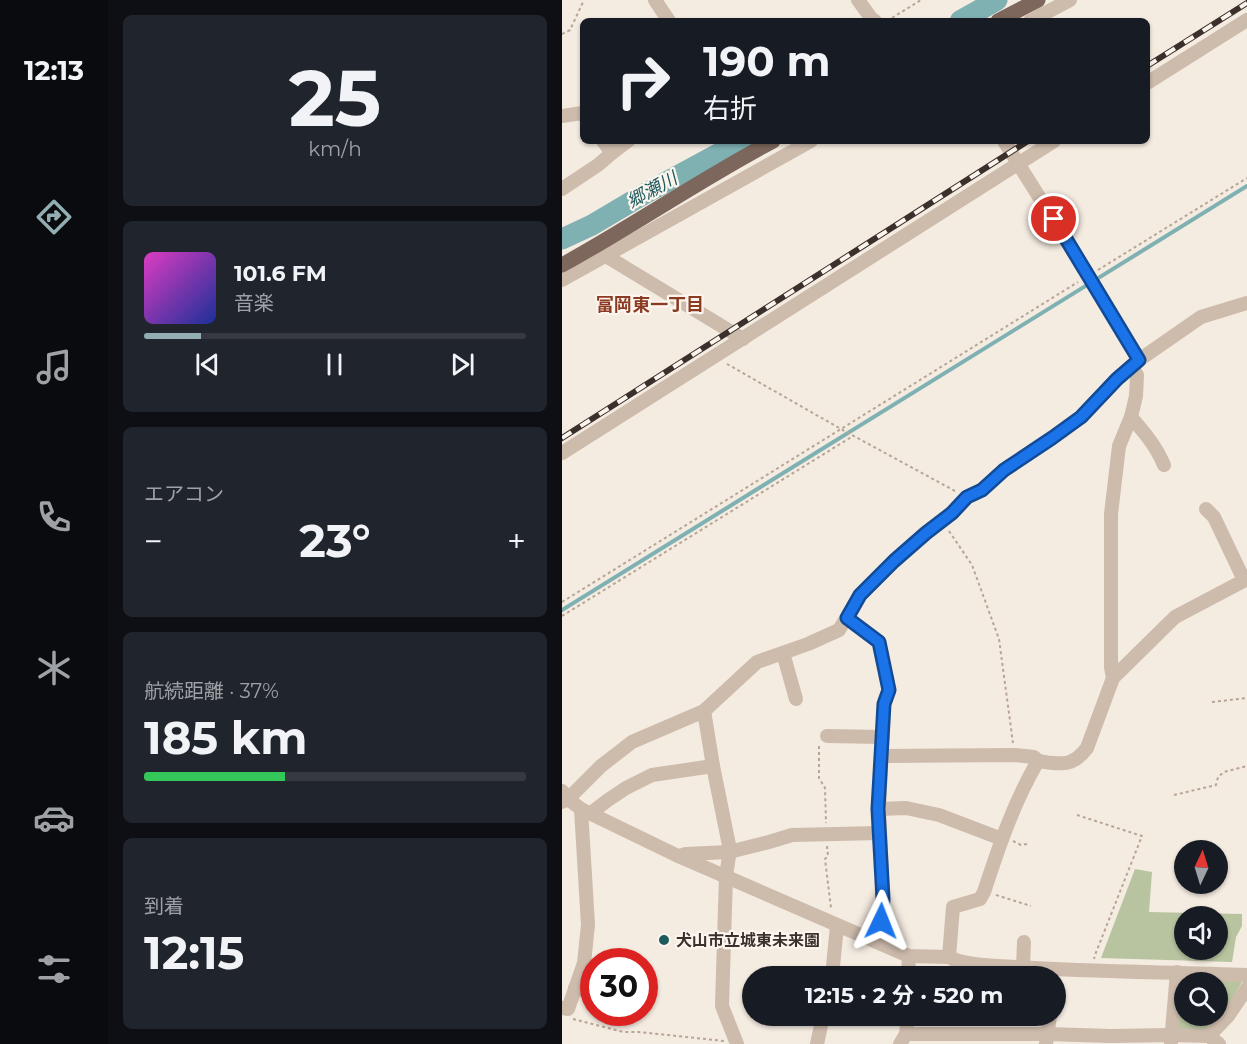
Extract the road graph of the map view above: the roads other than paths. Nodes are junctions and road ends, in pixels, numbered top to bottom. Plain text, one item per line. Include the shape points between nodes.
1 (655, 0) edge
2 (858, 0) edge
3 (1038, 0) edge
4 (1070, 0) edge
5 (667, 18) edge
6 (871, 18) edge
7 (1004, 18) edge
8 (1036, 18) edge
9 (1246, 20) edge
10 (1150, 80) edge
11 (580, 113) edge
12 (562, 116) edge
13 (605, 144) edge
14 (624, 144) edge
15 (767, 144) edge
16 (805, 144) edge
17 (1006, 144) edge
18 (1049, 144) edge
19 (612, 153) junction
20 (1019, 163) junction
21 (562, 189) edge
22 (600, 252) junction
23 (562, 265) edge
24 (562, 280) edge
25 (1246, 305) edge
26 (743, 339) junction
27 (1135, 364) junction
28 (1131, 417) junction
29 (562, 453) edge
30 (1165, 465) dead end
31 (1206, 509) dead end
32 (1245, 579) edge
33 (847, 618) junction
34 (783, 653) junction
35 (1113, 678) junction
36 (796, 699) dead end
37 (704, 711) junction
38 (827, 736) dead end
39 (882, 737) junction
40 (882, 756) junction
41 (1038, 761) junction
42 (713, 766) junction
43 (564, 797) edge
44 (878, 809) junction
45 (586, 811) junction
46 (880, 833) junction
47 (1002, 839) junction
48 (729, 852) junction
49 (680, 856) junction
50 (726, 876) junction
51 (838, 926) junction
52 (1024, 942) dead end
53 (880, 943) junction
54 (909, 956) junction
55 (949, 957) junction
56 (833, 966) edge
57 (908, 966) edge
58 (1012, 966) edge
59 (1023, 966) edge
60 (1177, 972) edge
61 (1228, 974) edge
62 (1066, 975) edge
63 (1246, 975) edge
64 (575, 988) junction
65 (1246, 988) edge
66 (580, 989) edge
67 (1174, 1006) edge
68 (565, 1008) edge
69 (821, 1026) edge
70 (907, 1026) edge
71 (1047, 1039) edge
72 (1171, 1039) edge
73 (1110, 1040) edge
74 (1214, 1040) edge
75 (736, 1043) edge
76 (817, 1044) edge

1 - 5 street
2 - 6 street
3 - 7 main road
4 - 8 street
9 - 10 street
11 - 12 street
13 - 19 street
14 - 19 street
15 - 22 main road via 730,163
16 - 22 street
17 - 20 street
18 - 20 street
19 - 21 street
20 - 26 street
20 - 27 street via 1092,281
22 - 23 main road
22 - 24 street
22 - 26 street
25 - 27 street via 1201,317
26 - 29 street
27 - 28 street via 1136,396
27 - 33 street via 1081,417 967,497 894,561 860,595
28 - 30 street via 1149,437
28 - 35 street via 1119,446 1111,514
31 - 32 street via 1214,517
32 - 35 street via 1175,617
33 - 34 street via 840,630
33 - 39 street via 879,642 889,690
34 - 36 street
34 - 37 street via 757,662
35 - 41 street via 1080,757 1063,764
37 - 42 street
37 - 43 street via 632,742
38 - 39 street
39 - 40 street
40 - 41 street via 1015,755
40 - 44 street
41 - 47 street
42 - 45 street via 652,775
42 - 48 street
43 - 45 street
44 - 46 street
44 - 47 street via 906,808 939,815
45 - 49 street
45 - 64 street via 588,925 584,963
46 - 48 street via 792,835
46 - 53 street
47 - 55 street via 980,899 953,907
48 - 49 street
48 - 50 street
49 - 50 street
50 - 51 street
50 - 75 street via 722,1006
51 - 53 street
51 - 56 street
52 - 59 street
53 - 54 street
54 - 55 street
54 - 57 street
55 - 58 street via 955,961
60 - 62 street via 1094,971
61 - 63 street
64 - 66 street
64 - 68 street
65 - 74 street
67 - 72 street
69 - 76 street
70 - 71 street
71 - 73 street
72 - 73 street
72 - 74 street

